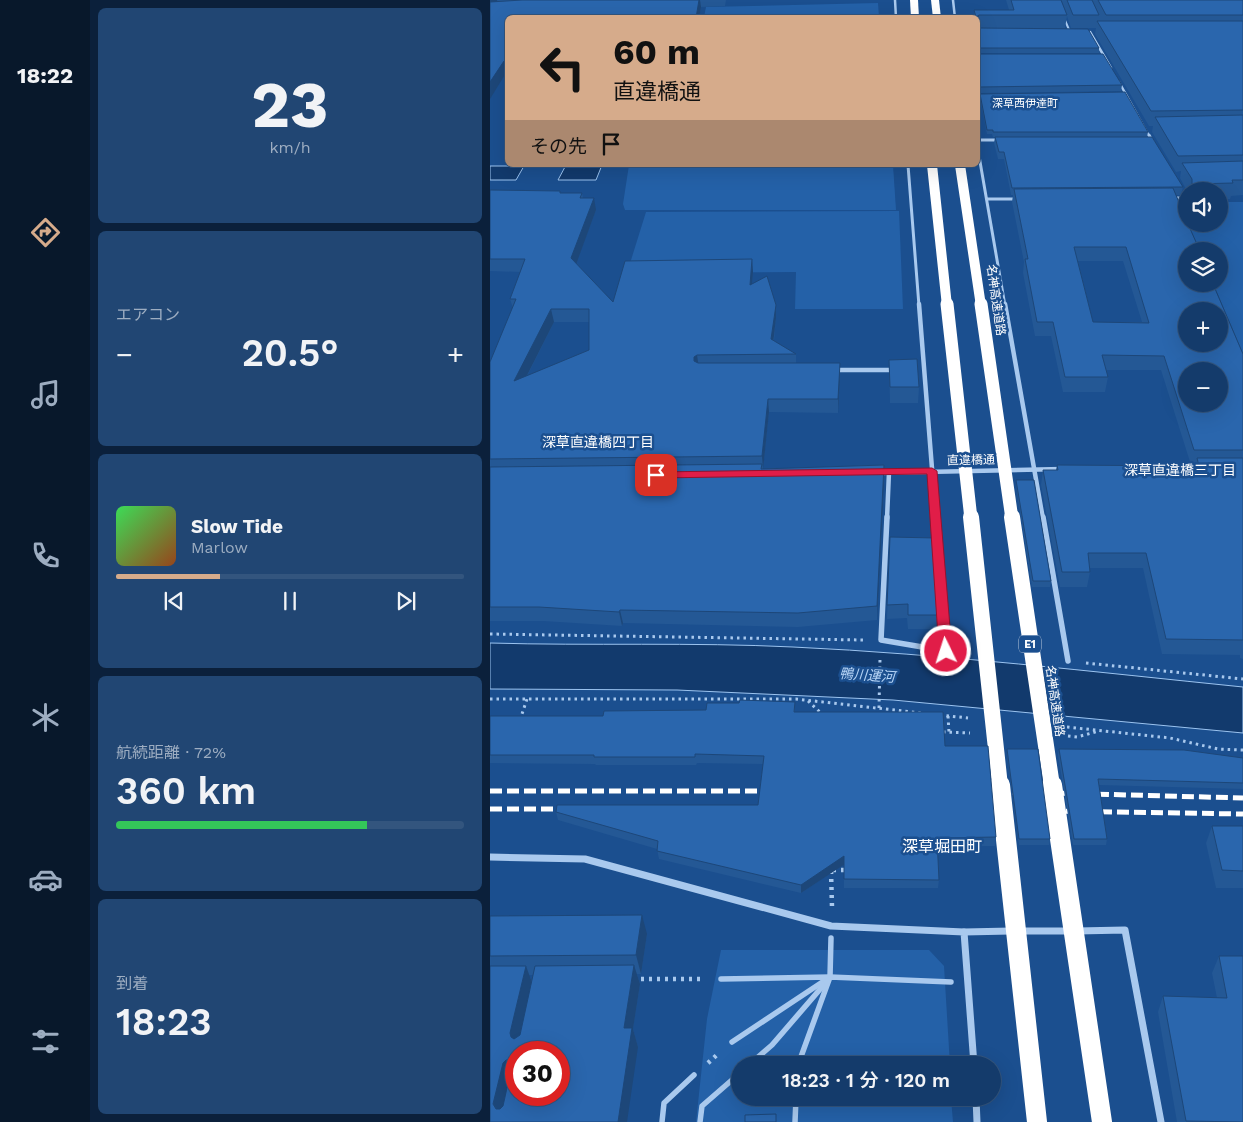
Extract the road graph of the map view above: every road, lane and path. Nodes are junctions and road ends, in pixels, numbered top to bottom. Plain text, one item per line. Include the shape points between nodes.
1 (895, 0) edge
2 (914, 0) edge
3 (935, 0) edge
4 (952, 0) edge
5 (1063, 14) edge
6 (896, 15) edge
7 (916, 15) edge
8 (937, 15) edge
9 (954, 15) edge
10 (1060, 32) edge
11 (1070, 32) junction
12 (1076, 32) edge
13 (1083, 32) edge
14 (1090, 32) junction
15 (1096, 32) edge
16 (1095, 56) edge
17 (1105, 56) junction
18 (1113, 70) edge
19 (1117, 77) edge
20 (1127, 94) junction
21 (1117, 95) edge
22 (980, 140) edge
23 (1007, 140) edge
24 (1143, 140) edge
25 (1153, 140) junction
26 (1157, 147) edge
27 (980, 161) edge
28 (908, 167) edge
29 (932, 167) edge
30 (960, 167) edge
31 (1166, 198) edge
32 (1178, 198) edge
33 (987, 199) junction
34 (1027, 199) edge
35 (826, 370) edge
36 (894, 370) edge
37 (914, 370) edge
38 (924, 370) junction
39 (1034, 469) junction
40 (1074, 469) edge
41 (932, 471) junction
42 (889, 472) junction
43 (870, 473) edge
44 (490, 634) edge
45 (880, 640) junction
46 (880, 654) dead end
47 (1068, 661) joint
48 (1243, 679) edge
49 (490, 699) edge
50 (527, 699) junction
51 (808, 701) junction
52 (879, 708) junction
53 (938, 715) edge
54 (825, 716) edge
55 (948, 716) junction
56 (913, 718) edge
57 (923, 718) edge
58 (518, 727) edge
59 (1078, 728) dead end
60 (949, 732) dead end
61 (1243, 750) edge
62 (490, 857) edge
63 (831, 868) junction
64 (822, 870) edge
65 (844, 870) edge
66 (832, 908) dead end
67 (964, 932) junction
68 (831, 938) dead end
69 (830, 977) junction
70 (641, 979) dead end
71 (721, 979) joint
72 (951, 982) dead end
73 (732, 1042) joint
74 (759, 1056) edge
75 (801, 1056) edge
76 (973, 1056) edge
77 (694, 1075) joint
78 (731, 1081) edge
79 (796, 1106) edge
80 (976, 1106) edge
81 (662, 1122) edge
82 (700, 1122) edge
83 (795, 1122) edge
84 (977, 1122) edge
85 (1037, 1122) edge
86 (1102, 1122) edge
87 (1160, 1122) edge

1 - 6 street
2 - 7 highway
3 - 8 highway
4 - 9 street
5 - 11 lane
10 - 11 street
11 - 12 street
13 - 14 street
14 - 15 street
14 - 17 street
16 - 17 street
17 - 18 street
19 - 20 street
20 - 21 street
20 - 25 street
22 - 23 street
24 - 25 street
25 - 26 street
27 - 33 street
28 - 38 street
29 - 85 highway, bridge
30 - 86 highway, 名神高速道路 / E1, bridge
31 - 32 street
33 - 34 street
33 - 39 street
35 - 36 street
37 - 38 street
38 - 41 street
39 - 40 street, 直違橋通
39 - 41 street, 直違橋通
39 - 47 street
41 - 42 street, 直違橋通
41 - 45 street via 946,651
42 - 43 street, 直違橋通
42 - 45 street
44 - 45 path
46 - 52 path
47 - 48 path
49 - 50 path
50 - 51 path
50 - 58 path
51 - 52 path
51 - 54 path
52 - 55 path
53 - 55 path
55 - 60 path
56 - 57 path
59 - 61 path
62 - 67 street via 586,859 831,926
63 - 64 path
63 - 65 path
63 - 66 path
67 - 76 street
67 - 87 street via 1125,930
68 - 69 street
69 - 71 street
69 - 72 street
69 - 73 street
69 - 74 street
69 - 75 street
70 - 71 path
73 - 77 path
77 - 81 street via 664,1103
78 - 82 street via 702,1106
79 - 83 street
80 - 84 street

